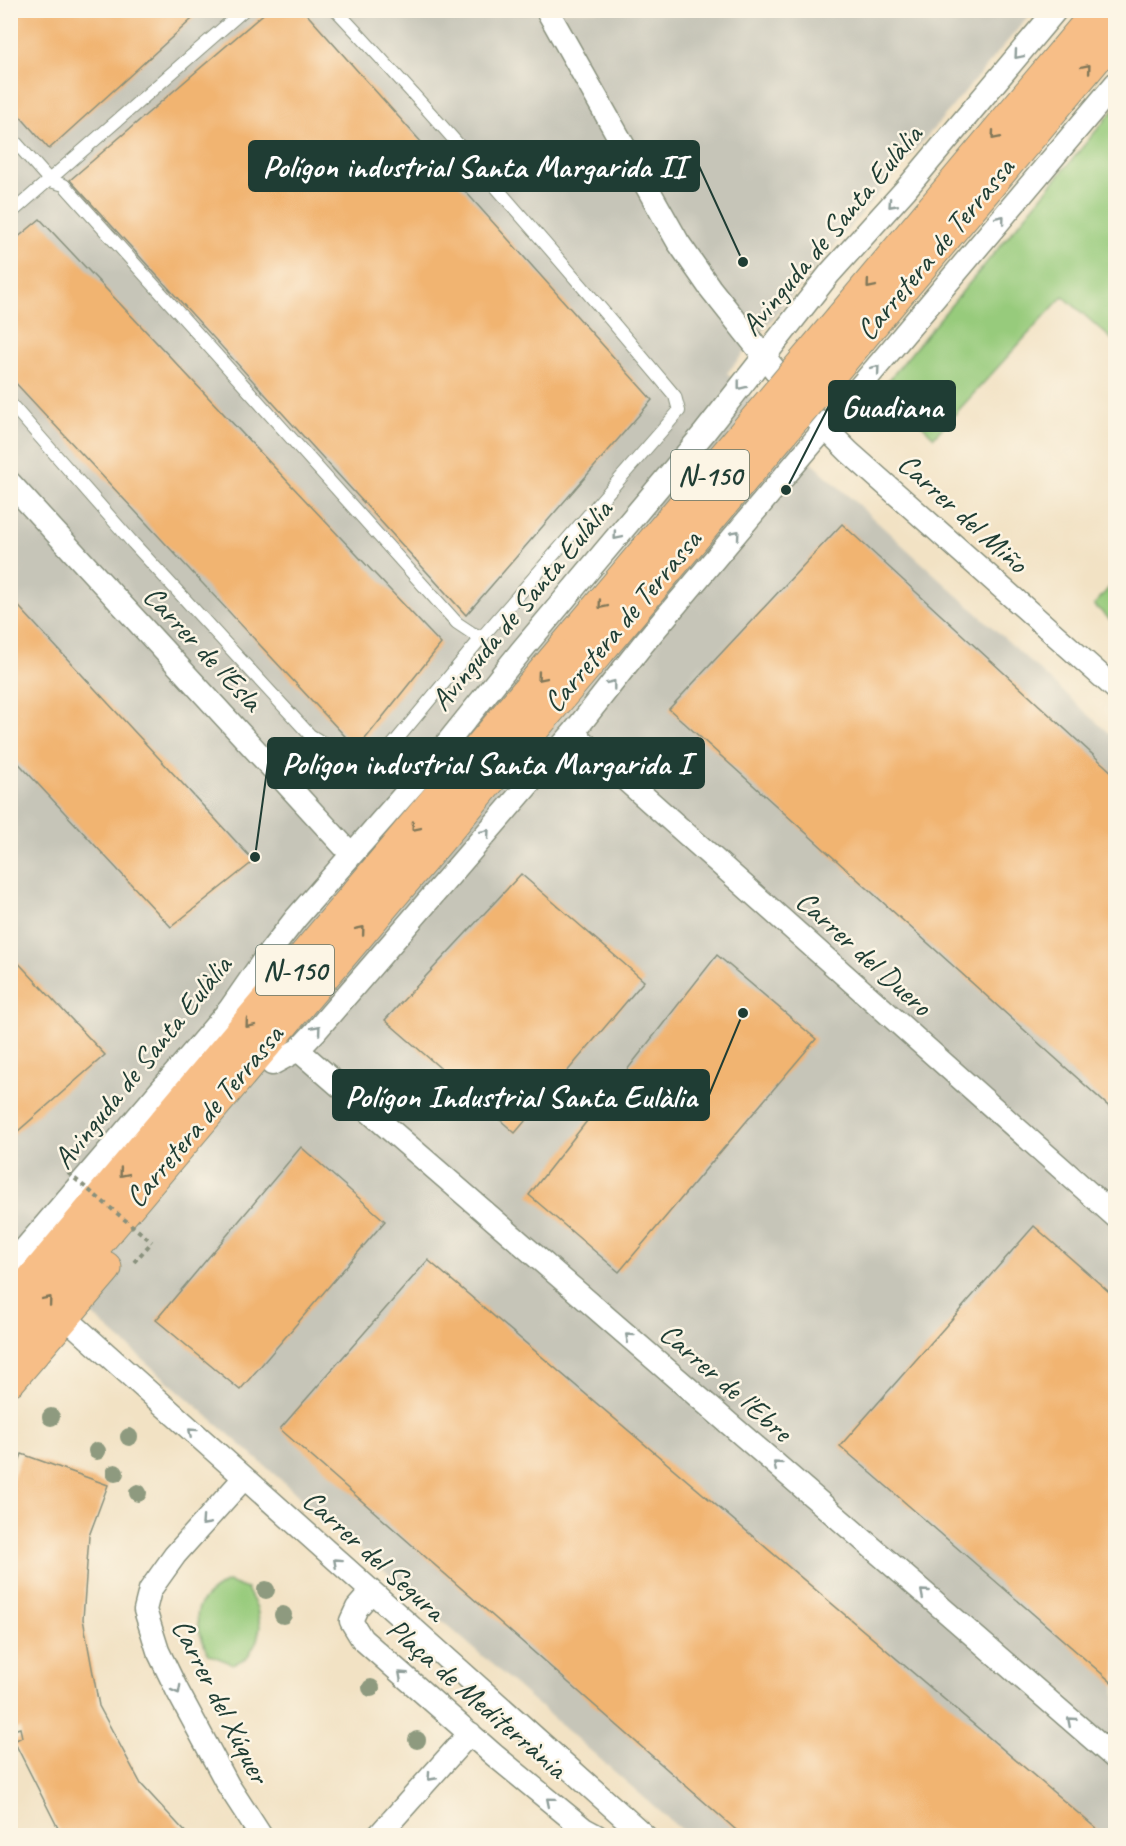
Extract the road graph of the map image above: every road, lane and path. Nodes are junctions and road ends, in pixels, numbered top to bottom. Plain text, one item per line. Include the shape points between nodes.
1 (244, 10) edge
2 (336, 10) edge
3 (547, 10) edge
4 (1056, 10) edge
5 (1100, 10) edge
6 (1116, 33) edge
7 (1116, 83) edge
8 (10, 136) edge
9 (50, 181) junction
10 (10, 214) edge
11 (851, 328) junction
12 (763, 357) junction
13 (10, 404) edge
14 (824, 429) junction
15 (10, 483) edge
16 (482, 637) junction
17 (589, 641) junction
18 (1116, 689) edge
19 (573, 734) junction
20 (375, 766) junction
21 (418, 779) junction
22 (351, 854) junction
23 (361, 892) junction
24 (324, 975) junction
25 (229, 1010) junction
26 (285, 1057) junction
27 (68, 1173) dead end
28 (1116, 1217) edge
29 (152, 1242) dead end
30 (10, 1266) edge
31 (10, 1307) edge
32 (64, 1317) junction
33 (10, 1345) edge
34 (10, 1378) edge
35 (244, 1478) junction
36 (371, 1592) junction
37 (470, 1733) junction
38 (1116, 1759) edge
39 (644, 1834) edge
40 (261, 1836) edge
41 (378, 1836) edge
42 (597, 1836) edge
43 (620, 1836) edge

1 - 9 lane
2 - 16 lane via 675,396 678,411
3 - 12 street, Carrer del Miño via 678,242
4 -> 12 street, Avinguda de Santa Eulàlia via 830,273
5 -> 11 main road, Carretera de Terrassa / N-150
11 -> 6 main road, Carretera de Terrassa / N-150
14 -> 7 street
8 - 9 lane
9 - 10 lane
9 - 16 lane via 64,185 457,622
11 - 17 main road, Carretera de Terrassa / N-150, bridge
12 - 14 street, Carrer del Miño
12 -> 21 street, Avinguda de Santa Eulàlia
13 - 20 lane via 310,735 346,757
14 - 18 street, Carrer del Miño
19 -> 14 street via 643,644
15 - 22 street, Carrer de l'Esla
16 - 20 lane
17 -> 23 main road, Carretera de Terrassa / N-150
24 -> 17 main road, Carretera de Terrassa / N-150
26 -> 19 street
19 - 28 street, Carrer del Duero
20 - 21 lane
21 - 22 street, Avinguda de Santa Eulàlia
22 - 25 street, Avinguda de Santa Eulàlia via 296,918
23 - 25 street, Carretera de Terrassa
23 -> 31 main road, Carretera de Terrassa / N-150
24 - 26 main road
33 -> 24 main road, Carretera de Terrassa / N-150
25 - 30 street, Avinguda de Santa Eulàlia
26 - 32 main road
38 -> 26 street, Carrer de l'Ebre
27 - 29 path, bridge
32 - 34 main road
35 -> 32 street, Carrer del Segura
36 -> 35 street, Carrer del Segura
35 -> 40 street, Carrer del Xúquer via 175,1555 150,1590 145,1610 158,1651 177,1690 228,1785
37 -> 36 street, Plaça de Mediterrània via 362,1639 351,1621
36 - 39 street, Carrer del Segura
37 -> 41 street
42 -> 37 street, Plaça de Mediterrània
39 - 43 street

